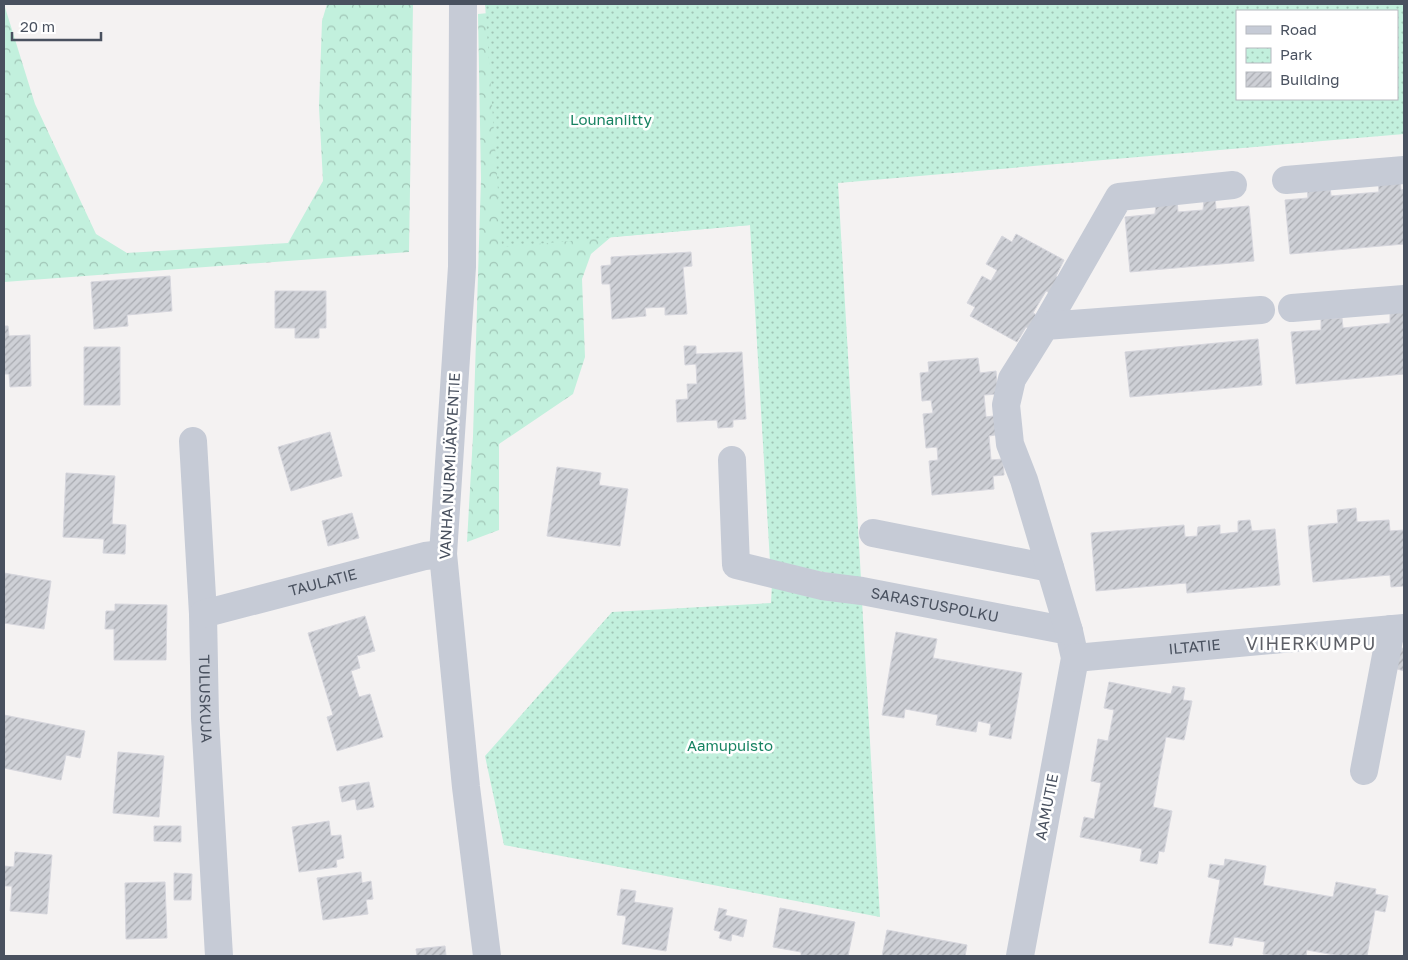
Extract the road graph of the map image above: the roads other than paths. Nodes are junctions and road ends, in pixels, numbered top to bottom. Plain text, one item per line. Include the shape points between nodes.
1 (463, 4) edge
2 (1404, 170) edge
3 (1286, 180) dead end
4 (1232, 185) dead end
5 (1404, 299) edge
6 (1292, 308) dead end
7 (1261, 310) dead end
8 (1045, 326) junction
9 (193, 441) dead end
10 (732, 460) dead end
11 (873, 533) dead end
12 (443, 554) junction
13 (1050, 568) junction
14 (204, 614) junction
15 (1398, 629) edge
16 (1069, 632) junction
17 (1075, 658) junction
18 (1364, 771) dead end
19 (219, 956) edge
20 (487, 956) edge
21 (1020, 956) edge

1 - 12 street, VANHA NURMIJÄRVENTIE via 462,267
2 - 3 street
4 - 8 street via 1118,197
5 - 6 street
7 - 8 street
8 - 13 street via 1012,378 1006,405 1010,444
9 - 14 street, TULUSKUJA
10 - 16 street, SARASTUSPOLKU via 736,565 822,586
11 - 13 street
12 - 14 street, TAULATIE
12 - 20 street, VANHA NURMIJÄRVENTIE via 466,788
13 - 16 street
14 - 19 street, TULUSKUJA via 205,718
15 - 17 street, ILTATIE
15 - 18 street
16 - 17 street
17 - 21 street, AAMUTIE

